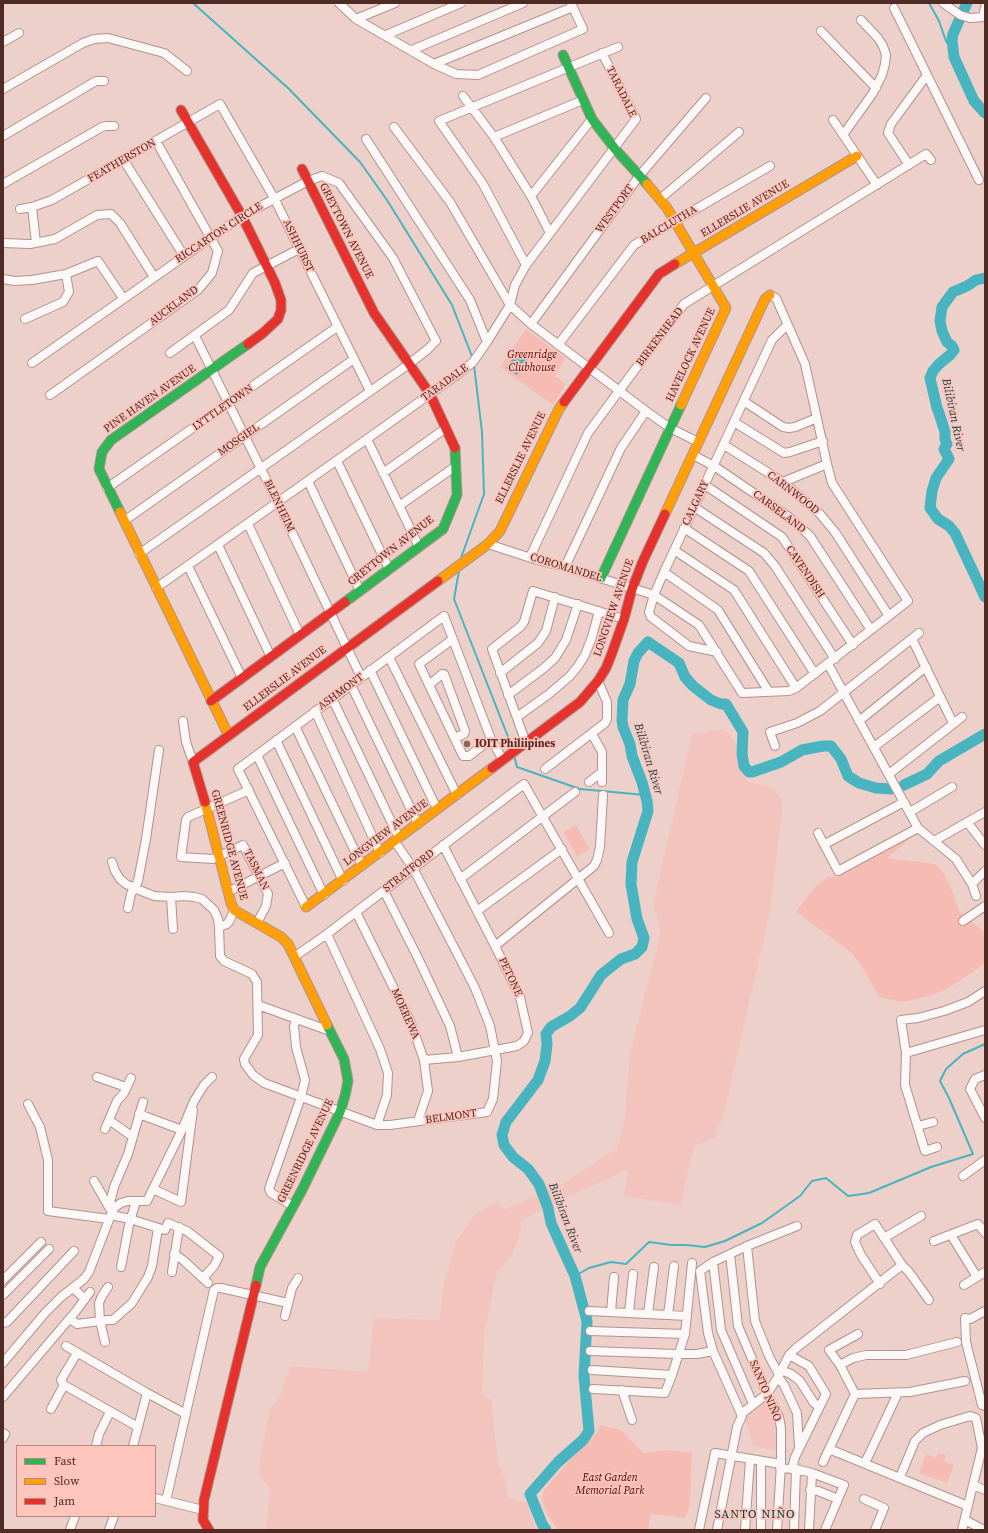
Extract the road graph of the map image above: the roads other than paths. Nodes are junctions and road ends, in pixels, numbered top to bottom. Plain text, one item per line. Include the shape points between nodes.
1 (339, 3) edge
2 (395, 3) edge
3 (461, 3) edge
4 (523, 3) edge
5 (943, 3) edge
6 (572, 5) edge
7 (985, 6) edge
8 (894, 8) dead end
9 (984, 17) edge
10 (356, 19) junction
11 (861, 20) dead end
12 (821, 31) dead end
13 (19, 33) dead end
14 (386, 35) junction
15 (3, 42) edge
16 (618, 46) dead end
17 (412, 50) junction
18 (602, 53) junction
19 (563, 55) dead end
20 (434, 64) junction
21 (569, 67) junction
22 (187, 71) dead end
23 (927, 75) junction
24 (104, 81) dead end
25 (876, 88) junction
26 (3, 89) edge
27 (463, 96) dead end
28 (706, 98) dead end
29 (583, 100) junction
30 (220, 104) joint
31 (473, 108) junction
32 (181, 110) dead end
33 (592, 119) junction
34 (833, 120) dead end
35 (187, 122) junction
36 (114, 126) dead end
37 (394, 127) dead end
38 (739, 132) dead end
39 (842, 135) junction
40 (3, 136) edge
41 (494, 137) junction
42 (366, 139) dead end
43 (156, 141) junction
44 (614, 149) junction
45 (857, 156) junction
46 (123, 159) junction
47 (931, 160) dead end
48 (909, 165) junction
49 (770, 166) dead end
50 (302, 169) dead end
51 (640, 175) junction
52 (979, 180) dead end
53 (308, 181) junction
54 (3, 184) edge
55 (877, 185) junction
56 (531, 196) junction
57 (274, 198) junction
58 (660, 199) junction
59 (32, 207) junction
60 (20, 209) dead end
61 (242, 216) junction
62 (675, 221) junction
63 (550, 233) junction
64 (211, 237) junction
65 (3, 243) edge
66 (36, 244) junction
67 (299, 248) junction
68 (694, 253) junction
69 (184, 256) junction
70 (526, 265) junction
71 (266, 266) junction
72 (66, 274) junction
73 (154, 277) junction
74 (3, 279) edge
75 (714, 286) junction
76 (770, 295) joint
77 (123, 298) junction
78 (510, 305) junction
79 (25, 319) dead end
80 (530, 324) junction
81 (787, 325) junction
82 (337, 327) junction
83 (195, 336) junction
84 (487, 342) junction
85 (558, 345) junction
86 (170, 353) dead end
87 (354, 359) junction
88 (32, 362) dead end
89 (409, 364) junction
90 (588, 368) junction
91 (212, 370) junction
92 (370, 391) junction
93 (619, 391) junction
94 (430, 394) junction
95 (50, 395) dead end
96 (745, 402) junction
97 (228, 404) junction
98 (646, 411) junction
99 (817, 418) junction
100 (734, 422) junction
101 (446, 428) junction
102 (670, 428) junction
103 (244, 436) junction
104 (367, 440) junction
105 (822, 441) junction
106 (698, 442) junction
107 (724, 444) junction
108 (693, 455) junction
109 (337, 461) junction
110 (827, 464) junction
111 (456, 466) junction
112 (714, 466) junction
113 (261, 469) junction
114 (383, 473) junction
115 (308, 481) junction
116 (783, 482) junction
117 (704, 485) junction
118 (107, 488) junction
119 (278, 503) junction
120 (399, 506) junction
121 (694, 508) junction
122 (124, 521) junction
123 (248, 524) junction
124 (684, 528) junction
125 (488, 544) junction
126 (218, 545) junction
127 (418, 547) junction
128 (674, 550) junction
129 (140, 554) junction
130 (530, 557) junction
131 (188, 566) junction
132 (565, 567) junction
133 (389, 569) junction
134 (664, 572) junction
135 (601, 578) junction
136 (156, 588) junction
137 (632, 589) junction
138 (360, 591) junction
139 (654, 595) junction
140 (555, 597) junction
141 (578, 604) junction
142 (599, 611) junction
143 (330, 613) junction
144 (890, 616) junction
145 (624, 619) junction
146 (871, 630) junction
147 (300, 635) junction
148 (453, 639) junction
149 (853, 644) junction
150 (347, 648) junction
151 (717, 652) junction
152 (271, 657) junction
153 (389, 657) junction
154 (835, 659) junction
155 (828, 664) junction
156 (926, 668) junction
157 (370, 670) junction
158 (500, 673) junction
159 (815, 674) junction
160 (361, 677) junction
161 (242, 678) junction
162 (598, 681) junction
163 (429, 684) junction
164 (351, 685) junction
165 (796, 688) junction
166 (769, 692) junction
167 (844, 692) junction
168 (508, 695) junction
169 (940, 697) junction
170 (332, 698) junction
171 (211, 701) junction
172 (315, 711) junction
173 (517, 717) junction
174 (962, 717) dead end
175 (183, 721) dead end
176 (859, 721) junction
177 (953, 724) junction
178 (295, 726) junction
179 (592, 734) junction
180 (229, 736) junction
181 (455, 738) junction
182 (491, 739) junction
183 (276, 740) junction
184 (526, 743) junction
185 (775, 746) dead end
186 (874, 747) junction
187 (159, 750) dead end
188 (257, 755) junction
189 (503, 760) junction
190 (193, 762) junction
191 (544, 769) dead end
192 (602, 772) junction
193 (888, 774) junction
194 (589, 782) dead end
195 (602, 782) dead end
196 (952, 787) dead end
197 (249, 790) junction
198 (575, 792) dead end
199 (457, 795) junction
200 (603, 796) dead end
201 (904, 802) junction
202 (207, 809) junction
203 (437, 809) junction
204 (910, 812) junction
205 (985, 812) edge
206 (543, 816) junction
207 (967, 822) junction
208 (418, 824) junction
209 (918, 828) junction
210 (818, 833) dead end
211 (397, 840) junction
212 (934, 841) junction
213 (825, 844) junction
214 (443, 845) junction
215 (985, 845) edge
216 (562, 849) junction
217 (380, 853) junction
218 (219, 856) junction
219 (112, 862) dead end
220 (285, 863) junction
221 (362, 866) junction
222 (413, 868) junction
223 (985, 871) edge
224 (259, 876) junction
225 (460, 879) junction
226 (579, 879) junction
227 (343, 881) junction
228 (972, 884) junction
229 (134, 888) junction
230 (384, 891) junction
231 (228, 892) junction
232 (324, 894) junction
233 (976, 896) dead end
234 (170, 897) junction
235 (985, 906) edge
236 (306, 907) joint
237 (128, 908) dead end
238 (234, 910) junction
239 (477, 910) junction
240 (356, 912) junction
241 (964, 921) dead end
242 (257, 923) junction
243 (219, 927) junction
244 (173, 928) dead end
245 (609, 933) dead end
246 (326, 934) junction
247 (495, 946) junction
248 (294, 957) junction
249 (985, 991) edge
250 (258, 1005) junction
251 (296, 1019) junction
252 (985, 1030) edge
253 (330, 1031) junction
254 (496, 1051) junction
255 (906, 1053) junction
256 (458, 1057) junction
257 (424, 1060) junction
258 (985, 1075) edge
259 (97, 1077) dead end
260 (212, 1077) dead end
261 (131, 1078) dead end
262 (126, 1087) junction
263 (301, 1097) junction
264 (194, 1101) junction
265 (143, 1102) dead end
266 (28, 1104) dead end
267 (340, 1112) junction
268 (139, 1114) junction
269 (985, 1118) edge
270 (109, 1120) junction
271 (418, 1121) junction
272 (933, 1122) dead end
273 (377, 1125) junction
274 (918, 1126) junction
275 (105, 1128) dead end
276 (182, 1130) junction
277 (133, 1137) junction
278 (937, 1147) dead end
279 (985, 1160) edge
280 (963, 1176) dead end
281 (94, 1181) dead end
282 (153, 1189) junction
283 (136, 1201) junction
284 (293, 1206) junction
285 (110, 1213) junction
286 (921, 1216) dead end
287 (130, 1219) junction
288 (797, 1226) dead end
289 (179, 1227) junction
290 (158, 1228) junction
291 (985, 1233) edge
292 (951, 1235) junction
293 (884, 1238) junction
294 (41, 1242) dead end
295 (934, 1242) dead end
296 (747, 1246) junction
297 (49, 1249) dead end
298 (74, 1251) dead end
299 (174, 1254) junction
300 (730, 1254) junction
301 (692, 1262) dead end
302 (712, 1262) junction
303 (902, 1265) junction
304 (674, 1266) dead end
305 (121, 1267) dead end
306 (654, 1267) dead end
307 (172, 1272) dead end
308 (985, 1272) edge
309 (634, 1274) dead end
310 (614, 1277) dead end
311 (977, 1277) junction
312 (298, 1278) dead end
313 (3, 1280) edge
314 (880, 1284) junction
315 (964, 1286) dead end
316 (73, 1288) junction
317 (108, 1288) dead end
318 (253, 1294) junction
319 (3, 1295) edge
320 (929, 1300) dead end
321 (288, 1303) junction
322 (589, 1311) dead end
323 (985, 1311) edge
324 (611, 1312) junction
325 (629, 1313) junction
326 (648, 1314) junction
327 (668, 1315) junction
328 (285, 1316) dead end
329 (687, 1316) junction
330 (70, 1319) junction
331 (100, 1321) junction
332 (3, 1323) edge
333 (590, 1330) dead end
334 (685, 1334) junction
335 (858, 1334) dead end
336 (105, 1342) dead end
337 (957, 1342) dead end
338 (66, 1346) dead end
339 (590, 1351) dead end
340 (713, 1351) junction
341 (77, 1353) junction
342 (678, 1354) junction
343 (789, 1355) junction
344 (3, 1363) edge
345 (840, 1365) junction
346 (592, 1370) dead end
347 (779, 1374) junction
348 (672, 1375) junction
349 (966, 1381) dead end
350 (64, 1385) junction
351 (593, 1389) dead end
352 (622, 1390) junction
353 (898, 1393) junction
354 (148, 1394) junction
355 (767, 1394) junction
356 (855, 1394) junction
357 (3, 1397) edge
358 (753, 1404) junction
359 (985, 1406) edge
360 (819, 1407) junction
361 (51, 1409) dead end
362 (110, 1412) junction
363 (186, 1414) junction
364 (741, 1414) junction
365 (632, 1420) dead end
366 (138, 1427) junction
367 (3, 1433) edge
368 (3, 1438) edge
369 (96, 1445) edge
370 (133, 1445) edge
371 (799, 1448) junction
372 (983, 1448) edge
373 (829, 1449) junction
374 (732, 1457) junction
375 (750, 1460) junction
376 (762, 1462) junction
377 (823, 1462) dead end
378 (865, 1463) junction
379 (780, 1466) junction
380 (794, 1469) junction
381 (812, 1473) junction
382 (900, 1477) junction
383 (973, 1485) junction
384 (810, 1490) junction
385 (985, 1490) edge
386 (156, 1498) edge
387 (838, 1499) junction
388 (864, 1499) dead end
389 (166, 1501) junction
390 (968, 1506) junction
391 (203, 1510) junction
392 (76, 1517) edge
393 (114, 1517) edge
394 (965, 1520) junction
395 (70, 1530) edge
396 (109, 1530) edge
397 (210, 1530) edge
398 (699, 1530) edge
399 (717, 1530) edge
400 (745, 1530) edge
401 (761, 1530) edge
402 (778, 1530) edge
403 (794, 1530) edge
404 (809, 1530) edge
405 (825, 1530) edge
406 (875, 1530) edge
407 (962, 1530) edge
408 (984, 1530) edge

1 - 10 street
2 - 10 street
3 - 14 street
4 - 17 street
5 - 9 street via 960,15 970,18
6 - 20 street
6 - 20 street via 583,30 478,75 456,74
7 - 9 street
8 - 23 street
10 - 14 street
11 - 25 street via 878,38 886,55
12 - 25 street
13 - 15 street
14 - 17 street
16 - 18 street
17 - 20 street
18 - 21 street
18 - 44 street, TARADALE via 636,119
19 - 21 street, HAVELOCK AVENUE
21 - 29 street, HAVELOCK AVENUE
21 - 31 street
22 - 26 street via 164,53 108,38 94,39
23 - 48 street via 890,124 888,133
23 - 52 street
24 - 40 street via 96,81
25 - 39 street
27 - 31 street
28 - 51 street, WESTPORT
29 - 33 street, HAVELOCK AVENUE
29 - 41 street
30 - 35 street, FEATHERSTON
30 - 57 street, ASHHURST
31 - 41 street
31 - 70 street via 439,122 483,184
32 - 35 street, PINE HAVEN AVENUE
33 - 44 street, HAVELOCK AVENUE
33 - 56 street
34 - 39 street
35 - 43 street, FEATHERSTON
35 - 61 street, PINE HAVEN AVENUE
36 - 54 street via 102,127
37 - 78 street via 450,202
38 - 58 street
39 - 45 street
41 - 56 street
42 - 84 street via 470,300
43 - 46 street, FEATHERSTON
43 - 64 street, AUCKLAND
44 - 51 street, HAVELOCK AVENUE
44 - 63 street, TARADALE
45 - 55 street
45 - 68 street, ELLERSLIE AVENUE
46 - 59 street, FEATHERSTON via 66,193
46 - 69 street
47 - 48 street, BIRKENHEAD via 926,154
48 - 55 street, BIRKENHEAD
49 - 62 street, BALCLUTHA
50 - 53 street, GREYTOWN AVENUE
51 - 58 street, HAVELOCK AVENUE
51 - 80 street, WESTPORT
53 - 57 street, RICCARTON CIRCLE
53 - 89 street, GREYTOWN AVENUE via 374,313
53 - 89 street, RICCARTON CIRCLE via 322,176 339,183 393,258 436,342
55 - 75 street, BIRKENHEAD
56 - 63 street
57 - 61 street, RICCARTON CIRCLE
57 - 67 street, ASHHURST
58 - 62 street, HAVELOCK AVENUE
59 - 60 street, FEATHERSTON
59 - 66 street
61 - 64 street, RICCARTON CIRCLE
61 - 71 street, PINE HAVEN AVENUE
62 - 68 street, HAVELOCK AVENUE
62 - 85 street, BALCLUTHA via 634,245
63 - 70 street, TARADALE
64 - 69 street, RICCARTON CIRCLE
64 - 95 street, AUCKLAND via 218,251 212,273 198,290
65 - 66 street
66 - 73 street via 55,239 98,215 111,214 120,223
67 - 71 street
67 - 82 street, ASHHURST
68 - 75 street, HAVELOCK AVENUE
68 - 90 street, ELLERSLIE AVENUE via 659,274
69 - 73 street, RICCARTON CIRCLE
70 - 78 street, TARADALE via 515,285
71 - 83 street via 254,273 229,310
71 - 91 street, PINE HAVEN AVENUE via 281,300 278,319
72 - 74 street via 32,280
72 - 77 street via 98,261
72 - 79 street via 69,292 63,302
73 - 77 street, RICCARTON CIRCLE
75 - 93 street, BIRKENHEAD via 684,304
75 - 102 street, HAVELOCK AVENUE via 726,308
76 - 81 street via 776,298
76 - 106 street, LONGVIEW AVENUE via 765,299
77 - 88 street, RICCARTON CIRCLE
78 - 80 street
78 - 84 street, TARADALE
80 - 85 street
81 - 96 street, CALGARY via 772,340
81 - 99 street via 805,364
82 - 87 street, ASHHURST
82 - 97 street, LYTTLETOWN
83 - 86 street
83 - 91 street, BLENHEIM
84 - 94 street, TARADALE via 474,362
85 - 90 street
87 - 92 street, ASHHURST
87 - 103 street, MOSGIEL
89 - 92 street
89 - 94 street, GREYTOWN AVENUE
90 - 93 street
90 - 125 street, ELLERSLIE AVENUE via 559,408 500,530
91 - 97 street, BLENHEIM
91 - 118 street, PINE HAVEN AVENUE via 111,440 102,452 99,469
92 - 113 street
93 - 98 street
93 - 130 street, BIRKENHEAD via 588,433
94 - 101 street, GREYTOWN AVENUE
94 - 104 street, TARADALE
96 - 99 street via 789,428
96 - 100 street, CALGARY
97 - 103 street, BLENHEIM
97 - 118 street, LYTTLETOWN
98 - 102 street
98 - 132 street via 621,448
99 - 105 street
100 - 105 street via 784,453
100 - 107 street, CALGARY
101 - 111 street, GREYTOWN AVENUE via 455,448
101 - 114 street
102 - 106 street
102 - 135 street, HAVELOCK AVENUE
103 - 113 street, BLENHEIM
103 - 122 street, MOSGIEL
104 - 109 street, TARADALE
104 - 114 street
105 - 110 street
106 - 108 street, LONGVIEW AVENUE
107 - 112 street, CALGARY
107 - 116 street, CARNWOOD
108 - 112 street, CARSELAND
108 - 137 street, LONGVIEW AVENUE
109 - 115 street, TARADALE
109 - 133 street
110 - 116 street
110 - 144 street, COROMANDEL via 832,483 908,601
111 - 120 street
111 - 127 street, GREYTOWN AVENUE via 457,495 451,512 443,529
112 - 117 street, CALGARY
112 - 146 street, CARSELAND via 789,517 810,536
113 - 119 street, BLENHEIM
113 - 129 street
114 - 120 street
115 - 119 street, TARADALE
115 - 138 street
116 - 144 street, CARNWOOD via 820,514 835,532
117 - 121 street, CALGARY
117 - 149 street, CAVENDISH via 782,538
118 - 122 street, PINE HAVEN AVENUE
119 - 123 street, TARADALE
119 - 143 street, BLENHEIM
120 - 127 street
121 - 124 street, CALGARY
121 - 154 street via 764,553
122 - 129 street, PINE HAVEN AVENUE
123 - 126 street, TARADALE
123 - 147 street
124 - 128 street, CALGARY
124 - 159 street via 749,571
125 - 130 street, COROMANDEL
125 - 150 street, ELLERSLIE AVENUE
126 - 131 street, TARADALE
126 - 152 street
127 - 133 street, GREYTOWN AVENUE
128 - 134 street, CALGARY
128 - 165 street via 734,590
129 - 136 street, PINE HAVEN AVENUE
130 - 132 street, COROMANDEL
131 - 136 street, TARADALE
131 - 161 street
132 - 135 street, COROMANDEL
133 - 138 street, GREYTOWN AVENUE
134 - 139 street, CALGARY
134 - 166 street via 718,610
135 - 137 street, COROMANDEL
136 - 171 street, PINE HAVEN AVENUE
137 - 139 street, COROMANDEL
137 - 145 street, LONGVIEW AVENUE
138 - 143 street, GREYTOWN AVENUE
139 - 151 street, COROMANDEL via 699,625
139 - 151 street, CALGARY via 649,612 651,617 688,646
140 - 141 street
140 - 158 street via 546,631 538,642
140 - 158 street via 533,591 524,622 492,649
141 - 142 street
141 - 168 street via 566,640 555,658
142 - 145 street
142 - 173 street via 592,637 578,666 570,676
143 - 147 street, GREYTOWN AVENUE
143 - 150 street, BLENHEIM
144 - 146 street, COROMANDEL
145 - 162 street, LONGVIEW AVENUE via 606,668
146 - 149 street, COROMANDEL
147 - 152 street, GREYTOWN AVENUE
148 - 153 street, ASHMONT via 444,616
148 - 163 street via 419,664
148 - 182 street
149 - 154 street, COROMANDEL
150 - 160 street, BLENHEIM
150 - 180 street, ELLERSLIE AVENUE
151 - 166 street, COROMANDEL via 742,693
152 - 161 street, GREYTOWN AVENUE
153 - 157 street, ASHMONT
153 - 199 street
154 - 155 street, COROMANDEL
155 - 159 street, COROMANDEL
155 - 167 street
156 - 167 street via 915,636
156 - 169 street
156 - 176 street
157 - 160 street, ASHMONT
157 - 203 street
158 - 168 street
159 - 165 street, COROMANDEL
160 - 164 street, ASHMONT
161 - 171 street, GREYTOWN AVENUE
162 - 179 street via 607,702 607,719
162 - 184 street, LONGVIEW AVENUE via 580,702
163 - 181 street
163 - 181 street via 444,674 465,731
164 - 170 street, ASHMONT
164 - 208 street
165 - 166 street, COROMANDEL
167 - 176 street
167 - 185 street via 814,714 770,732
168 - 173 street
169 - 177 street
169 - 186 street
170 - 172 street, ASHMONT
170 - 211 street, BELMONT
171 - 180 street, PINE HAVEN AVENUE
172 - 178 street, ASHMONT
172 - 217 street
173 - 184 street
174 - 177 street
175 - 190 street, GREENRIDGE AVENUE via 186,742
176 - 186 street
177 - 193 street
178 - 183 street, ASHMONT
178 - 221 street
179 - 191 street
179 - 192 street via 602,752
180 - 190 street, ELLERSLIE AVENUE
181 - 182 street via 463,756 469,756
182 - 189 street
183 - 188 street, ASHMONT
183 - 227 street
184 - 189 street, LONGVIEW AVENUE
186 - 193 street
187 - 229 street via 146,839 138,881
188 - 197 street, ASHMONT via 238,769
188 - 232 street
189 - 199 street, LONGVIEW AVENUE
190 - 202 street, GREENRIDGE AVENUE
192 - 194 street
192 - 195 street
193 - 201 street
196 - 204 street
197 - 202 street, TASMAN
197 - 220 street
198 - 206 street
199 - 203 street, LONGVIEW AVENUE
200 - 226 street via 597,860
201 - 204 street
201 - 213 street
202 - 218 street, GREENRIDGE AVENUE
202 - 218 street, TASMAN via 186,820 181,858 213,859
203 - 208 street, LONGVIEW AVENUE
204 - 209 street
205 - 207 street
206 - 214 street, STRATFORD via 524,784
206 - 216 street
206 - 225 street
207 - 212 street
207 - 215 street
208 - 211 street, LONGVIEW AVENUE
209 - 212 street
209 - 213 street via 838,870
210 - 213 street
211 - 217 street, LONGVIEW AVENUE
211 - 222 street, BELMONT
212 - 228 street via 956,859
214 - 222 street, STRATFORD
214 - 225 street, PETONE
216 - 226 street
216 - 239 street
217 - 221 street, LONGVIEW AVENUE
218 - 224 street, TASMAN via 243,845
218 - 231 street, GREENRIDGE AVENUE
219 - 229 street via 120,878
220 - 224 street
220 - 236 street
221 - 227 street, LONGVIEW AVENUE
222 - 230 street, STRATFORD
222 - 254 street, BELMONT via 475,988 490,1026
223 - 228 street
224 - 231 street
224 - 242 street, TASMAN via 268,899
225 - 239 street, PETONE
226 - 245 street
226 - 247 street
227 - 232 street, LONGVIEW AVENUE
228 - 233 street
229 - 234 street via 154,896
229 - 237 street
230 - 240 street, STRATFORD
230 - 256 street via 450,1026
231 - 238 street, GREENRIDGE AVENUE
232 - 236 street, LONGVIEW AVENUE
234 - 243 street via 202,899 214,910
234 - 244 street
235 - 241 street
238 - 242 street, GREENRIDGE AVENUE
238 - 243 street via 230,920
239 - 247 street, PETONE
240 - 246 street, STRATFORD
240 - 257 street, MOEREWA via 411,1023
242 - 248 street, GREENRIDGE AVENUE via 288,944
243 - 250 street via 220,956 224,961 252,974 257,982
246 - 248 street, STRATFORD
246 - 273 street via 380,1049 388,1073 387,1096
247 - 254 street, PETONE via 520,996 528,1033 524,1041 517,1046
248 - 253 street, GREENRIDGE AVENUE
249 - 255 street via 968,1002 918,1018 901,1020
250 - 251 street
250 - 263 street, BELMONT via 258,1035 244,1059 245,1064 253,1075 264,1083
251 - 253 street
251 - 263 street via 296,1047 305,1080
252 - 255 street
253 - 267 street, GREENRIDGE AVENUE via 344,1059 348,1080
254 - 256 street, PETONE
254 - 271 street, BELMONT via 498,1061 493,1099 487,1112
255 - 274 street via 906,1085
256 - 257 street, PETONE
257 - 271 street, MOEREWA via 428,1091
258 - 269 street via 975,1079 970,1089
259 - 262 street
260 - 264 street
261 - 262 street
262 - 270 street
263 - 267 street, BELMONT
263 - 284 street via 269,1189
264 - 276 street
264 - 282 street via 182,1202
265 - 268 street
266 - 285 street via 40,1127 48,1160 48,1211
267 - 273 street, BELMONT
267 - 284 street, GREENRIDGE AVENUE
268 - 276 street
268 - 277 street
270 - 275 street
270 - 277 street
271 - 273 street, BELMONT
272 - 274 street
274 - 278 street via 925,1151
276 - 282 street
277 - 285 street via 114,1187
279 - 280 street
281 - 285 street
282 - 283 street via 147,1201
283 - 285 street via 121,1203
283 - 287 street
284 - 318 street, GREENRIDGE AVENUE via 260,1267
285 - 287 street
285 - 316 street via 89,1272
286 - 293 street
287 - 290 street
287 - 305 street
288 - 296 street
289 - 290 street via 168,1223 165,1230
289 - 299 street
289 - 299 street via 219,1256 206,1280
290 - 331 street via 152,1266 132,1303 113,1320
291 - 292 street via 978,1224
292 - 295 street
292 - 311 street
293 - 303 street
293 - 314 street via 875,1224 855,1238 861,1255
294 - 313 street
296 - 300 street
296 - 347 street via 755,1321
297 - 319 street
298 - 332 street via 7,1322
299 - 307 street
300 - 302 street
300 - 355 street, SANTO NIÑO via 738,1326
301 - 329 street
302 - 340 street via 700,1271 708,1333
302 - 358 street via 721,1330
303 - 314 street
303 - 320 street via 910,1272
304 - 327 street
306 - 326 street
308 - 311 street
309 - 325 street
310 - 324 street
311 - 315 street
312 - 321 street
314 - 343 street
316 - 330 street via 87,1296
316 - 344 street via 46,1313
317 - 331 street via 99,1303
318 - 321 street
318 - 363 street via 221,1288 214,1290
318 - 391 street, GREENRIDGE AVENUE
321 - 328 street
322 - 324 street
323 - 359 street via 970,1319 966,1318 966,1342 982,1405
324 - 325 street
325 - 326 street
326 - 327 street
327 - 329 street
329 - 334 street
330 - 331 street via 77,1324
330 - 357 street
331 - 336 street
333 - 334 street
334 - 342 street
335 - 345 street via 829,1350
337 - 345 street via 906,1355 866,1355
338 - 341 street
339 - 342 street
340 - 342 street
340 - 364 street
341 - 350 street via 62,1380
341 - 354 street
342 - 348 street
343 - 347 street
343 - 360 street via 809,1366 826,1394
345 - 356 street
346 - 348 street
347 - 355 street
347 - 360 street via 791,1374 800,1381 814,1404
347 - 371 street via 797,1414
348 - 352 street via 665,1393
349 - 353 street
350 - 361 street
350 - 362 street
351 - 352 street
352 - 365 street
353 - 356 street
353 - 378 street
354 - 363 street
354 - 366 street
355 - 358 street
355 - 379 street, SANTO NIÑO via 779,1417 781,1428
356 - 373 street
358 - 364 street
360 - 371 street
362 - 366 street
362 - 369 street
363 - 389 street
364 - 374 street
366 - 370 street
367 - 368 street
371 - 380 street
372 - 382 street via 976,1418 970,1416 940,1424 923,1433 915,1441
372 - 383 street
373 - 377 street
373 - 378 street
374 - 375 street
374 - 398 street via 715,1454
374 - 399 street
375 - 376 street
375 - 400 street
376 - 379 street
376 - 401 street
378 - 382 street
379 - 380 street
379 - 402 street, SANTO NIÑO
380 - 381 street
380 - 403 street
381 - 384 street
381 - 387 street via 844,1486
382 - 390 street
383 - 385 street
383 - 390 street
384 - 387 street
384 - 404 street
386 - 389 street
387 - 405 street
388 - 406 street via 884,1508
389 - 391 street
390 - 394 street
391 - 397 street, GREENRIDGE AVENUE via 203,1520
392 - 395 street
393 - 396 street
394 - 407 street
394 - 408 street

